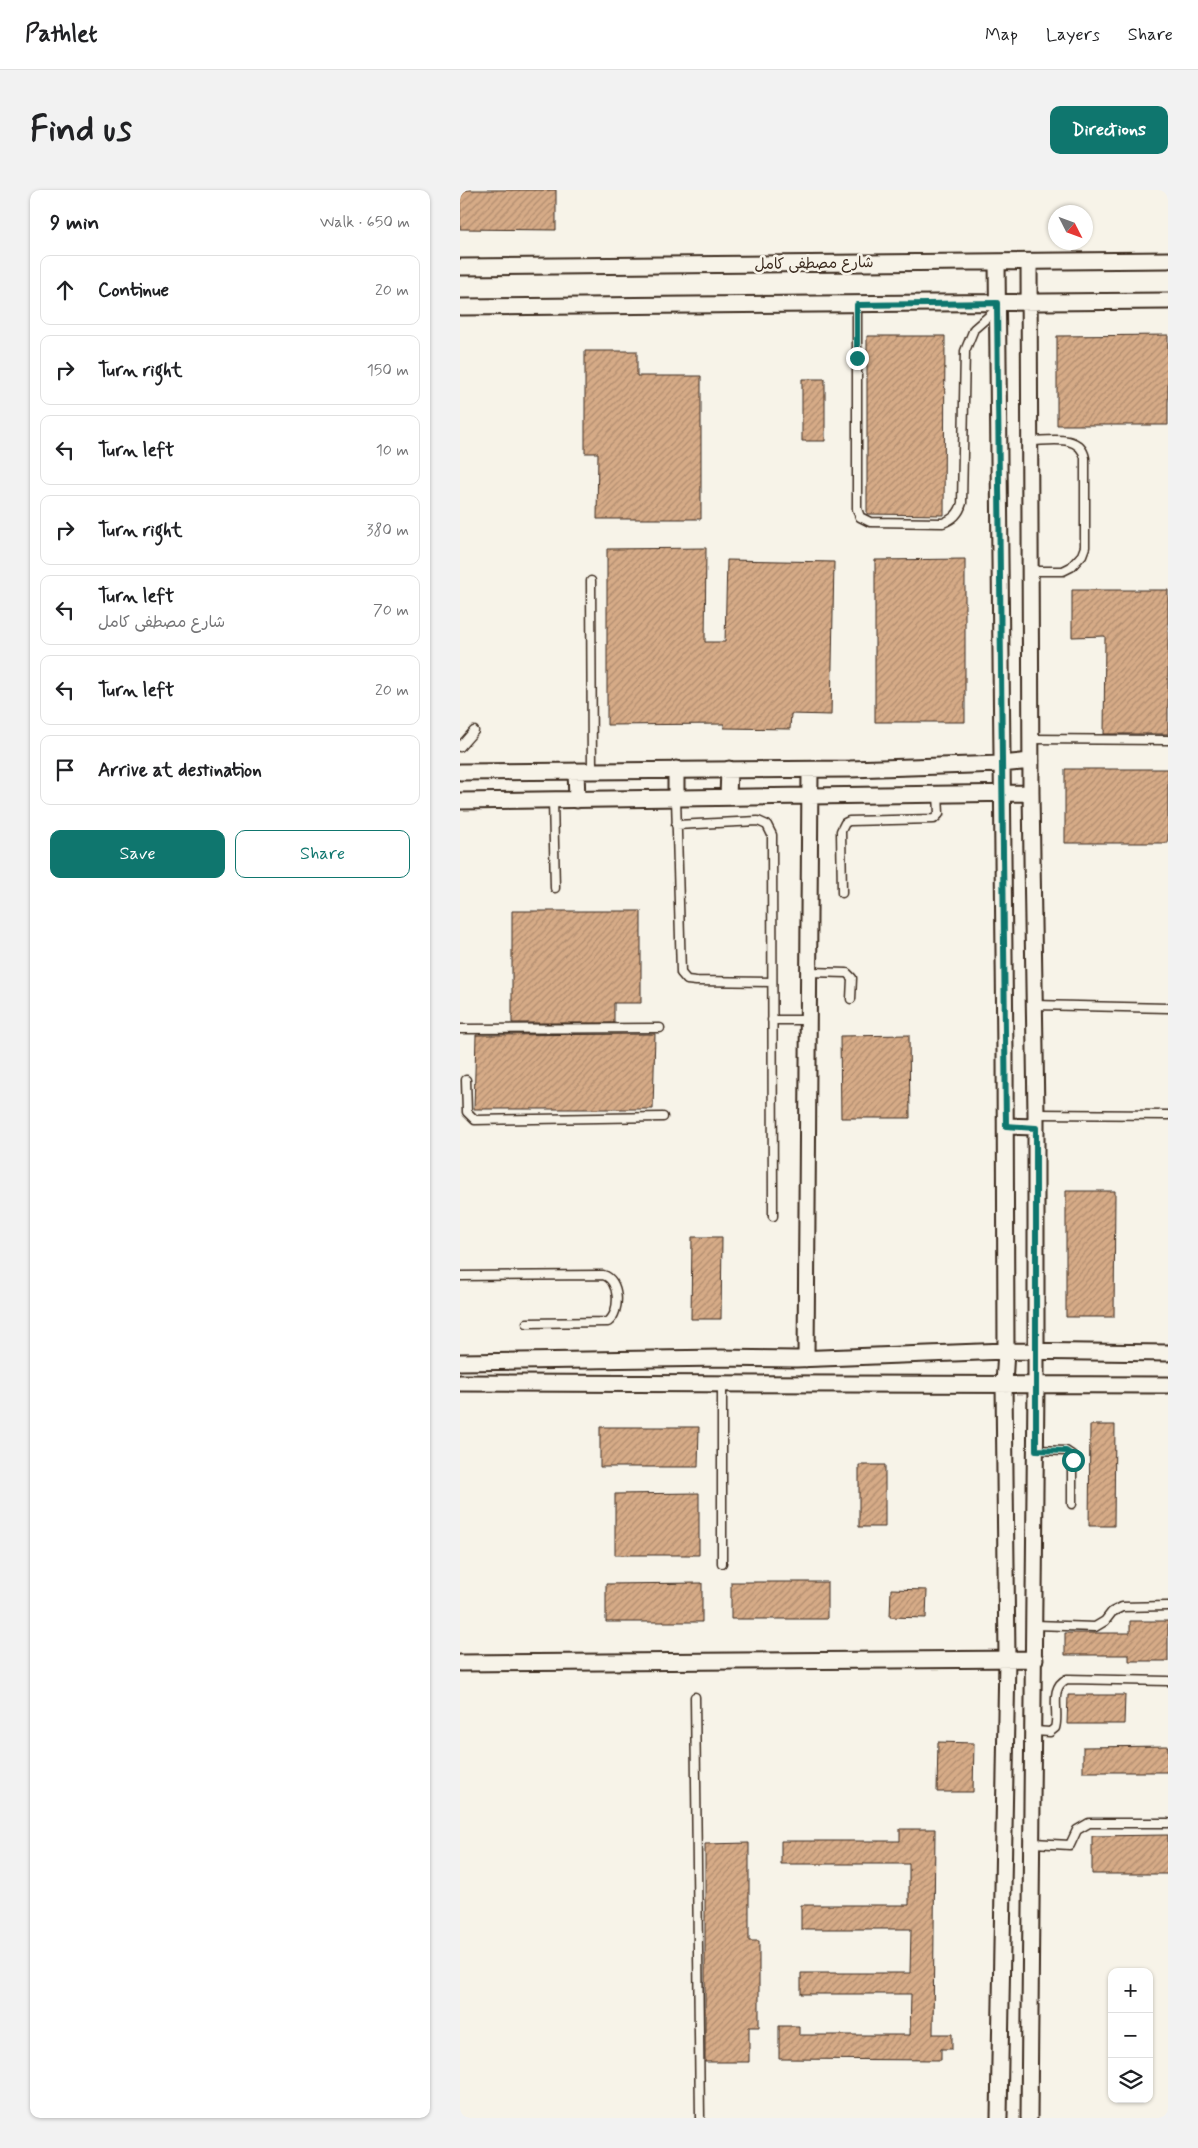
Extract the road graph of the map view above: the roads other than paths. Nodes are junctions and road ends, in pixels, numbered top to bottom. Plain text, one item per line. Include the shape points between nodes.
1 (1168, 260) edge
2 (997, 262) junction
3 (1029, 262) junction
4 (460, 267) edge
5 (1168, 301) edge
6 (1030, 303) junction
7 (857, 305) junction
8 (997, 306) junction
9 (460, 307) edge
10 (1030, 441) junction
11 (1030, 571) junction
12 (591, 581) dead end
13 (474, 731) dead end
14 (1030, 739) junction
15 (1168, 740) edge
16 (460, 747) edge
17 (1031, 760) junction
18 (1001, 764) junction
19 (676, 769) junction
20 (728, 769) junction
21 (810, 770) junction
22 (576, 771) junction
23 (592, 771) junction
24 (460, 772) edge
25 (1001, 793) junction
26 (1031, 793) junction
27 (938, 794) junction
28 (810, 796) junction
29 (728, 797) junction
30 (676, 798) junction
31 (553, 800) junction
32 (577, 800) junction
33 (460, 801) edge
34 (676, 826) junction
35 (555, 888) dead end
36 (842, 893) dead end
37 (809, 972) junction
38 (772, 982) junction
39 (851, 999) dead end
40 (1034, 1005) junction
41 (1168, 1008) edge
42 (772, 1020) junction
43 (808, 1020) junction
44 (660, 1028) dead end
45 (460, 1029) edge
46 (466, 1080) dead end
47 (463, 1112) edge
48 (1168, 1115) edge
49 (663, 1117) dead end
50 (1036, 1121) junction
51 (1006, 1126) junction
52 (773, 1216) dead end
53 (460, 1276) edge
54 (527, 1323) dead end
55 (1006, 1351) junction
56 (1035, 1351) junction
57 (1168, 1353) edge
58 (721, 1358) junction
59 (806, 1359) junction
60 (460, 1362) edge
61 (460, 1383) edge
62 (722, 1384) junction
63 (1004, 1384) junction
64 (1036, 1385) junction
65 (1168, 1386) edge
66 (1036, 1450) junction
67 (1072, 1504) dead end
68 (722, 1563) dead end
69 (1168, 1606) edge
70 (1035, 1625) junction
71 (1007, 1658) junction
72 (1035, 1660) junction
73 (460, 1663) edge
74 (1168, 1681) edge
75 (695, 1697) dead end
76 (1034, 1731) junction
77 (1168, 1823) edge
78 (1033, 1843) junction
79 (700, 2118) edge
80 (999, 2118) edge
81 (1029, 2118) edge

1 - 3 street, شارع مصطفى كامل
2 - 3 street, شارع مصطفى كامل
2 - 4 street, شارع مصطفى كامل
2 - 8 street
3 - 6 street
5 - 6 street
6 - 8 street
6 - 10 street
7 - 8 street
7 - 8 lane via 857,509 862,520 870,522 943,523 960,510 962,503 965,351 974,329
7 - 9 street
8 - 18 street
10 - 11 street
10 - 11 lane via 1068,440 1082,448 1085,458 1085,547 1071,567 1063,571
11 - 14 street
12 - 23 lane
13 - 16 lane
14 - 15 lane
14 - 17 street
17 - 18 street
17 - 26 street
18 - 21 street
18 - 25 street
19 - 20 street
19 - 23 street
19 - 30 street
20 - 21 street
20 - 29 street
21 - 28 street
22 - 23 street
22 - 24 street
22 - 32 street
25 - 26 street
25 - 27 street
25 - 51 street
26 - 40 street
27 - 28 street
27 - 36 lane via 939,814 934,819 854,820 845,823 841,831
28 - 29 street
28 - 37 street
29 - 30 street
30 - 32 street
30 - 34 lane
31 - 32 street
31 - 33 street
31 - 35 lane
34 - 38 lane via 681,974 687,980 696,981
34 - 38 lane via 758,821 770,830
37 - 39 lane via 847,973 852,978
37 - 43 street
38 - 42 lane
40 - 41 lane
40 - 50 street
42 - 43 lane
42 - 52 lane
43 - 59 street
44 - 45 lane
46 - 47 lane
47 - 49 lane via 475,1120
48 - 50 lane
50 - 51 street
50 - 56 street
51 - 55 street
53 - 54 lane via 603,1275 613,1280 615,1312 608,1322
55 - 56 street
55 - 59 street
55 - 63 street
56 - 57 street
56 - 64 street
58 - 59 street
58 - 60 street
58 - 62 street
61 - 62 street
62 - 63 street
62 - 68 lane
63 - 64 street
63 - 71 street
64 - 65 street
64 - 66 street
66 - 67 lane via 1066,1451 1072,1455
66 - 70 street
69 - 70 lane via 1122,1607 1094,1627
70 - 72 street
71 - 72 street
71 - 73 street
71 - 80 street
72 - 76 street
74 - 76 lane via 1067,1679 1056,1690 1055,1728 1050,1732
75 - 79 lane
76 - 78 street
77 - 78 lane via 1089,1823 1077,1830 1070,1845
78 - 81 street

